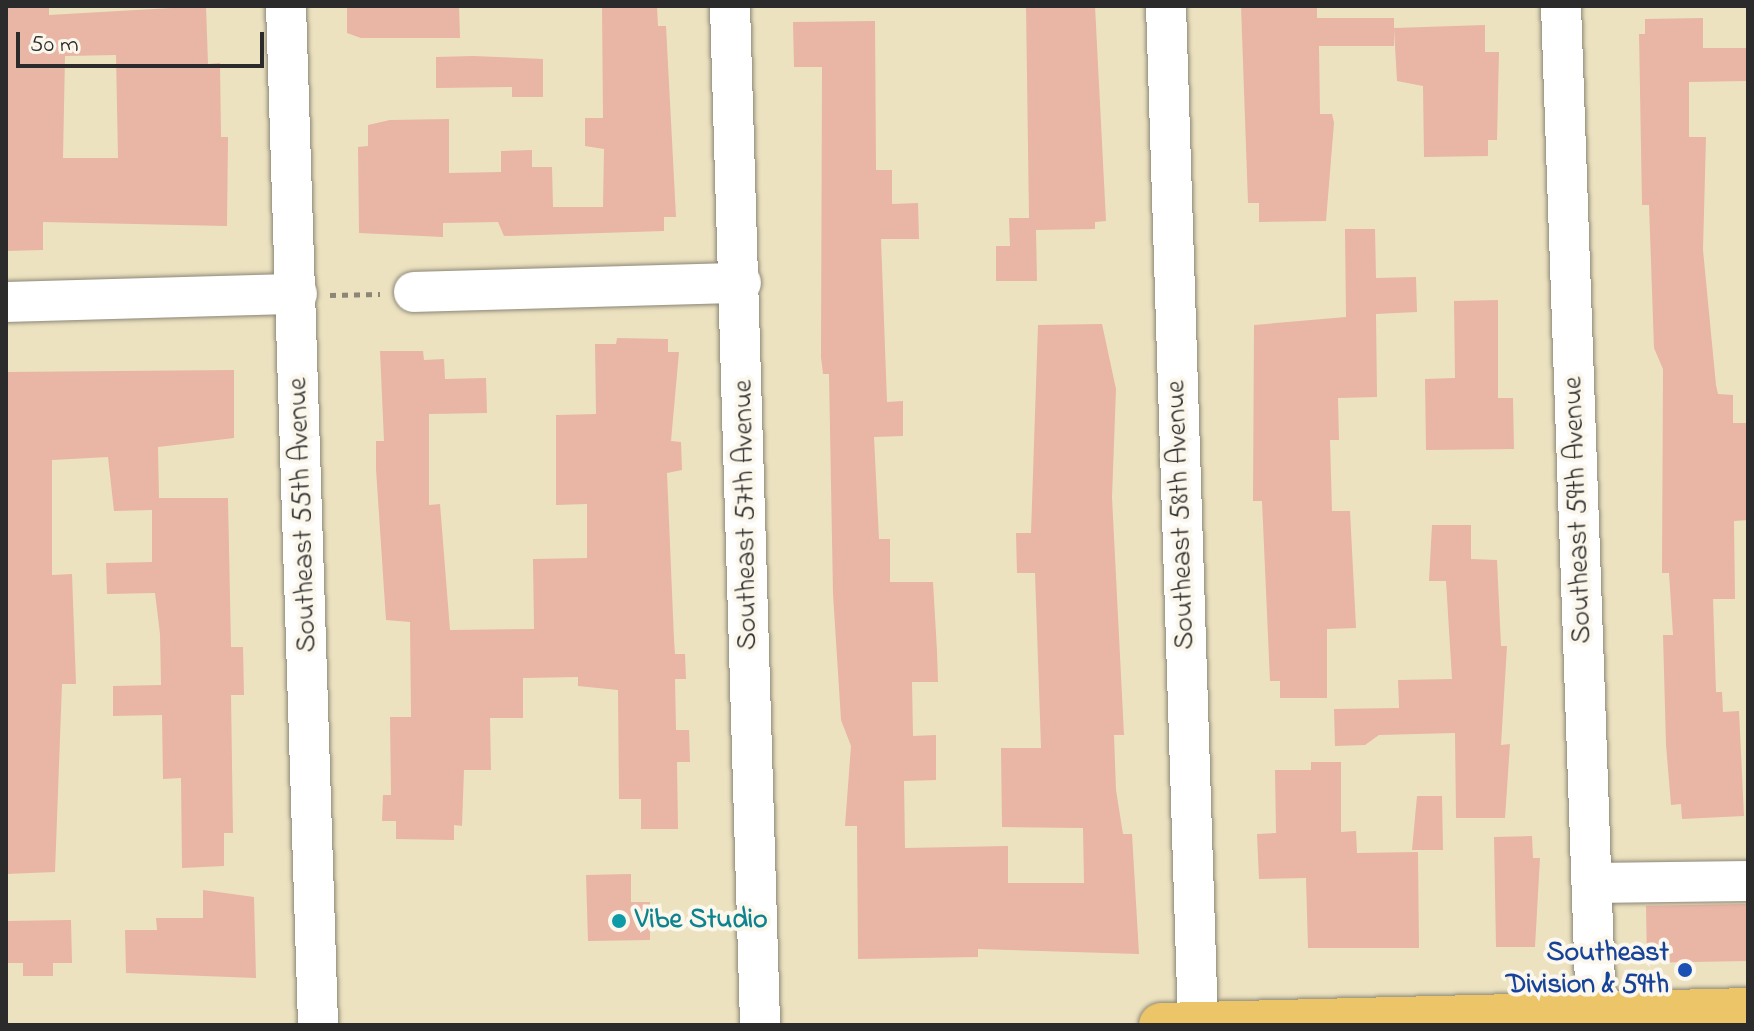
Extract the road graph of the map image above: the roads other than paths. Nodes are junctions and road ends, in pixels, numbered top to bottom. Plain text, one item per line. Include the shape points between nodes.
1 (286, 6) edge
2 (730, 6) edge
3 (1166, 6) edge
4 (1561, 6) edge
5 (741, 283) junction
6 (414, 292) road end
7 (297, 294) junction
8 (6, 302) edge
9 (1748, 881) edge
10 (1592, 883) junction
11 (1596, 1013) junction
12 (1723, 1015) edge
13 (1471, 1021) edge
14 (1198, 1024) edge
15 (318, 1025) edge
16 (760, 1025) edge
17 (1161, 1025) edge

1 - 7 street, Southeast 55th Avenue
2 - 5 street, Southeast 57th Avenue
3 - 14 street, Southeast 58th Avenue
4 - 10 street, Southeast 59th Avenue
5 - 6 street
5 - 16 street, Southeast 57th Avenue
7 - 8 street
7 - 15 street, Southeast 55th Avenue
9 - 10 street
10 - 11 street, Southeast 59th Avenue
11 - 12 main road
11 - 13 main road
13 - 14 main road
14 - 17 main road

